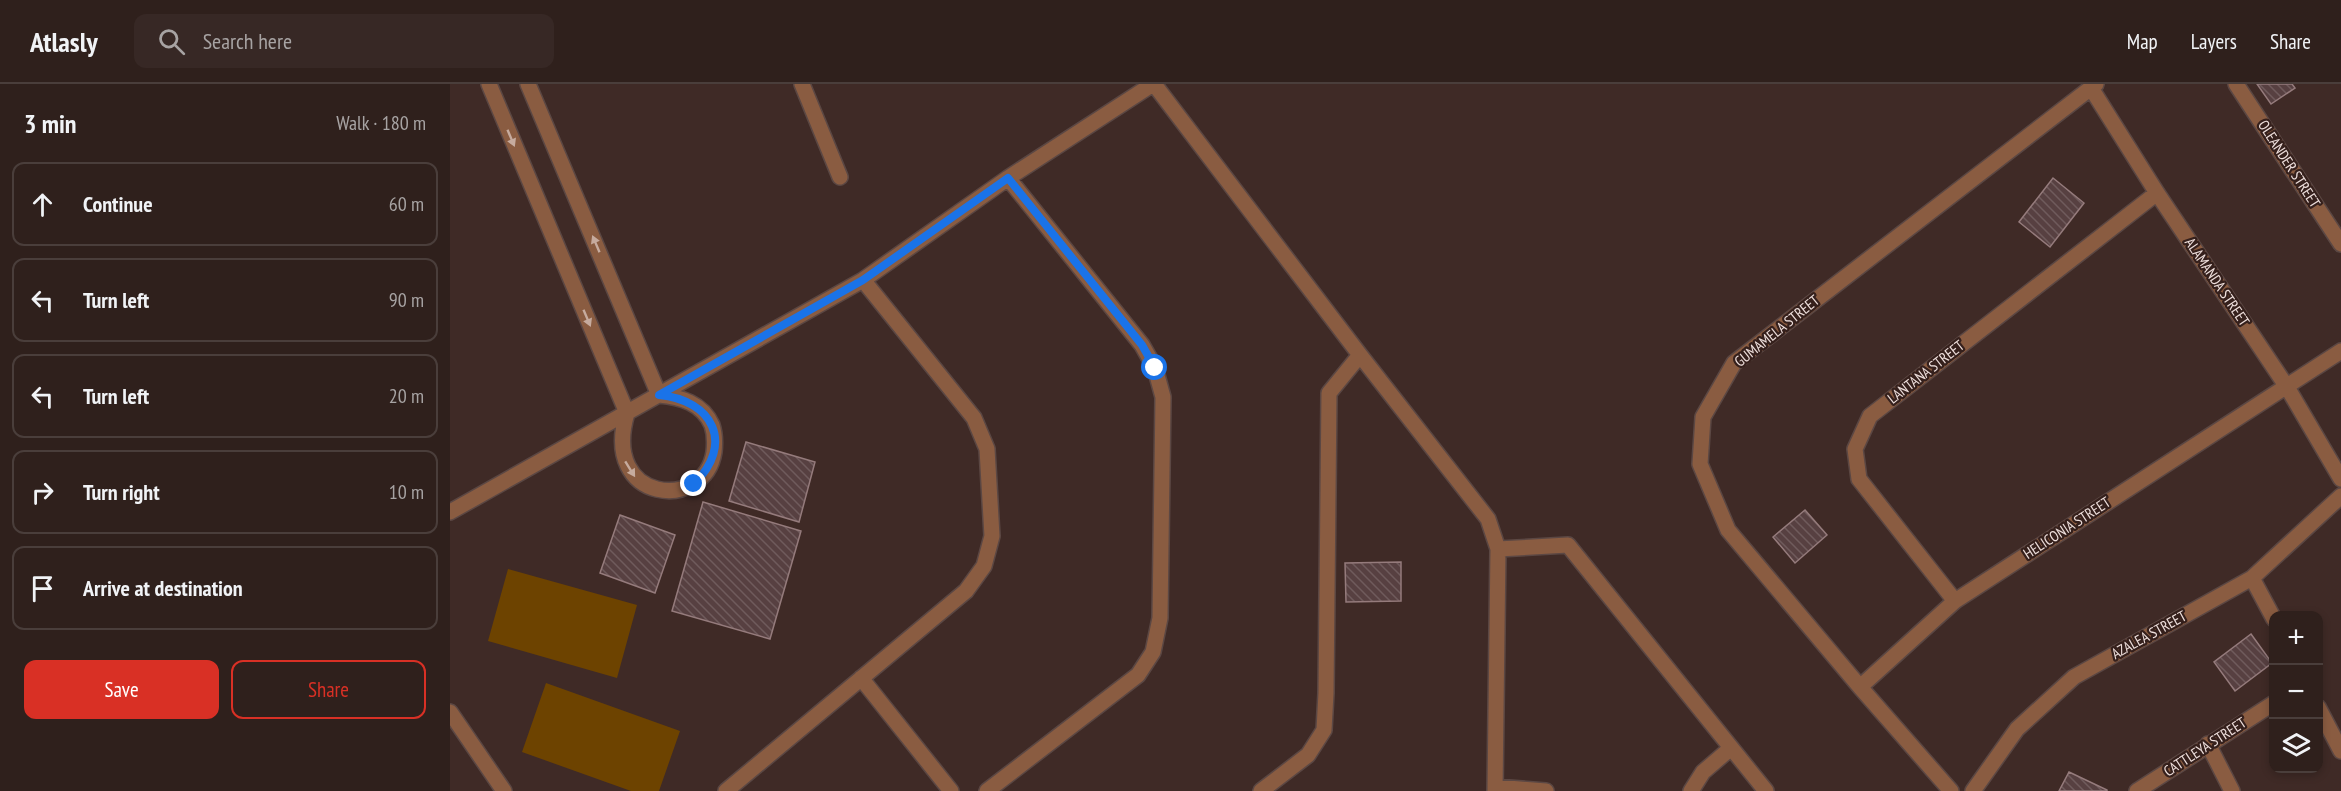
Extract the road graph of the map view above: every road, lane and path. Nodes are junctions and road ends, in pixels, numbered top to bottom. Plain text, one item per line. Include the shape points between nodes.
1 (489, 84) edge
2 (528, 84) edge
3 (802, 84) edge
4 (1153, 84) edge
5 (2236, 84) edge
6 (2094, 86) edge
7 (840, 177) dead end
8 (1008, 178) junction
9 (2157, 193) junction
10 (2341, 244) edge
11 (863, 280) junction
12 (2341, 351) edge
13 (1360, 356) junction
14 (2288, 387) junction
15 (659, 395) junction
16 (627, 413) junction
17 (2341, 479) edge
18 (2341, 496) edge
19 (450, 512) edge
20 (1498, 549) junction
21 (2252, 578) junction
22 (1955, 601) junction
23 (2269, 611) edge
24 (861, 678) junction
25 (1860, 687) junction
26 (2269, 706) edge
27 (450, 712) edge
28 (2323, 715) edge
29 (2208, 744) junction
30 (1731, 748) junction
31 (2341, 751) edge
32 (1496, 789) edge
33 (504, 791) edge
34 (726, 791) edge
35 (951, 791) edge
36 (987, 791) edge
37 (1261, 791) edge
38 (1546, 791) edge
39 (1691, 791) edge
40 (1766, 791) edge
41 (1951, 791) edge
42 (1973, 791) edge
43 (2137, 791) edge
44 (2232, 791) edge

1 -> 16 street
15 -> 2 street
3 - 7 street
4 - 8 street
4 - 13 street
5 - 10 street, OLEANDER STREET
6 - 9 street, ALAMANDA STREET
6 - 25 street, GUMAMELA STREET via 1734,363 1703,417 1700,465 1728,530
8 - 11 street
8 - 36 street via 1142,345 1155,368 1163,397 1160,618 1153,652 1138,675
9 - 14 street, ALAMANDA STREET
9 - 22 street, LANTANA STREET via 1870,416 1855,449 1859,479
11 - 15 street
11 - 24 street via 974,418 987,449 992,536 984,566 966,591
12 - 14 street
13 - 20 street via 1488,519
13 - 37 street via 1329,393 1324,730 1308,755
14 - 17 street, ALAMANDA STREET
14 - 22 street, HELICONIA STREET
15 - 16 street
16 -> 15 street via 621,448 634,477 663,491 694,484 713,459 716,442 712,427 692,403
16 - 19 street
18 - 21 street, AZALEA STREET
20 - 30 street via 1568,545
20 - 32 street
21 - 23 street
21 - 42 street, AZALEA STREET via 2074,677 2017,729
22 - 25 street, HELICONIA STREET
24 - 34 street
24 - 35 street
25 - 41 street, GUMAMELA STREET
26 - 29 street, CATTLEYA STREET
27 - 33 street
28 - 31 street
29 - 43 street, CATTLEYA STREET
29 - 44 street
30 - 39 street via 1703,772
30 - 40 street
32 - 38 street

